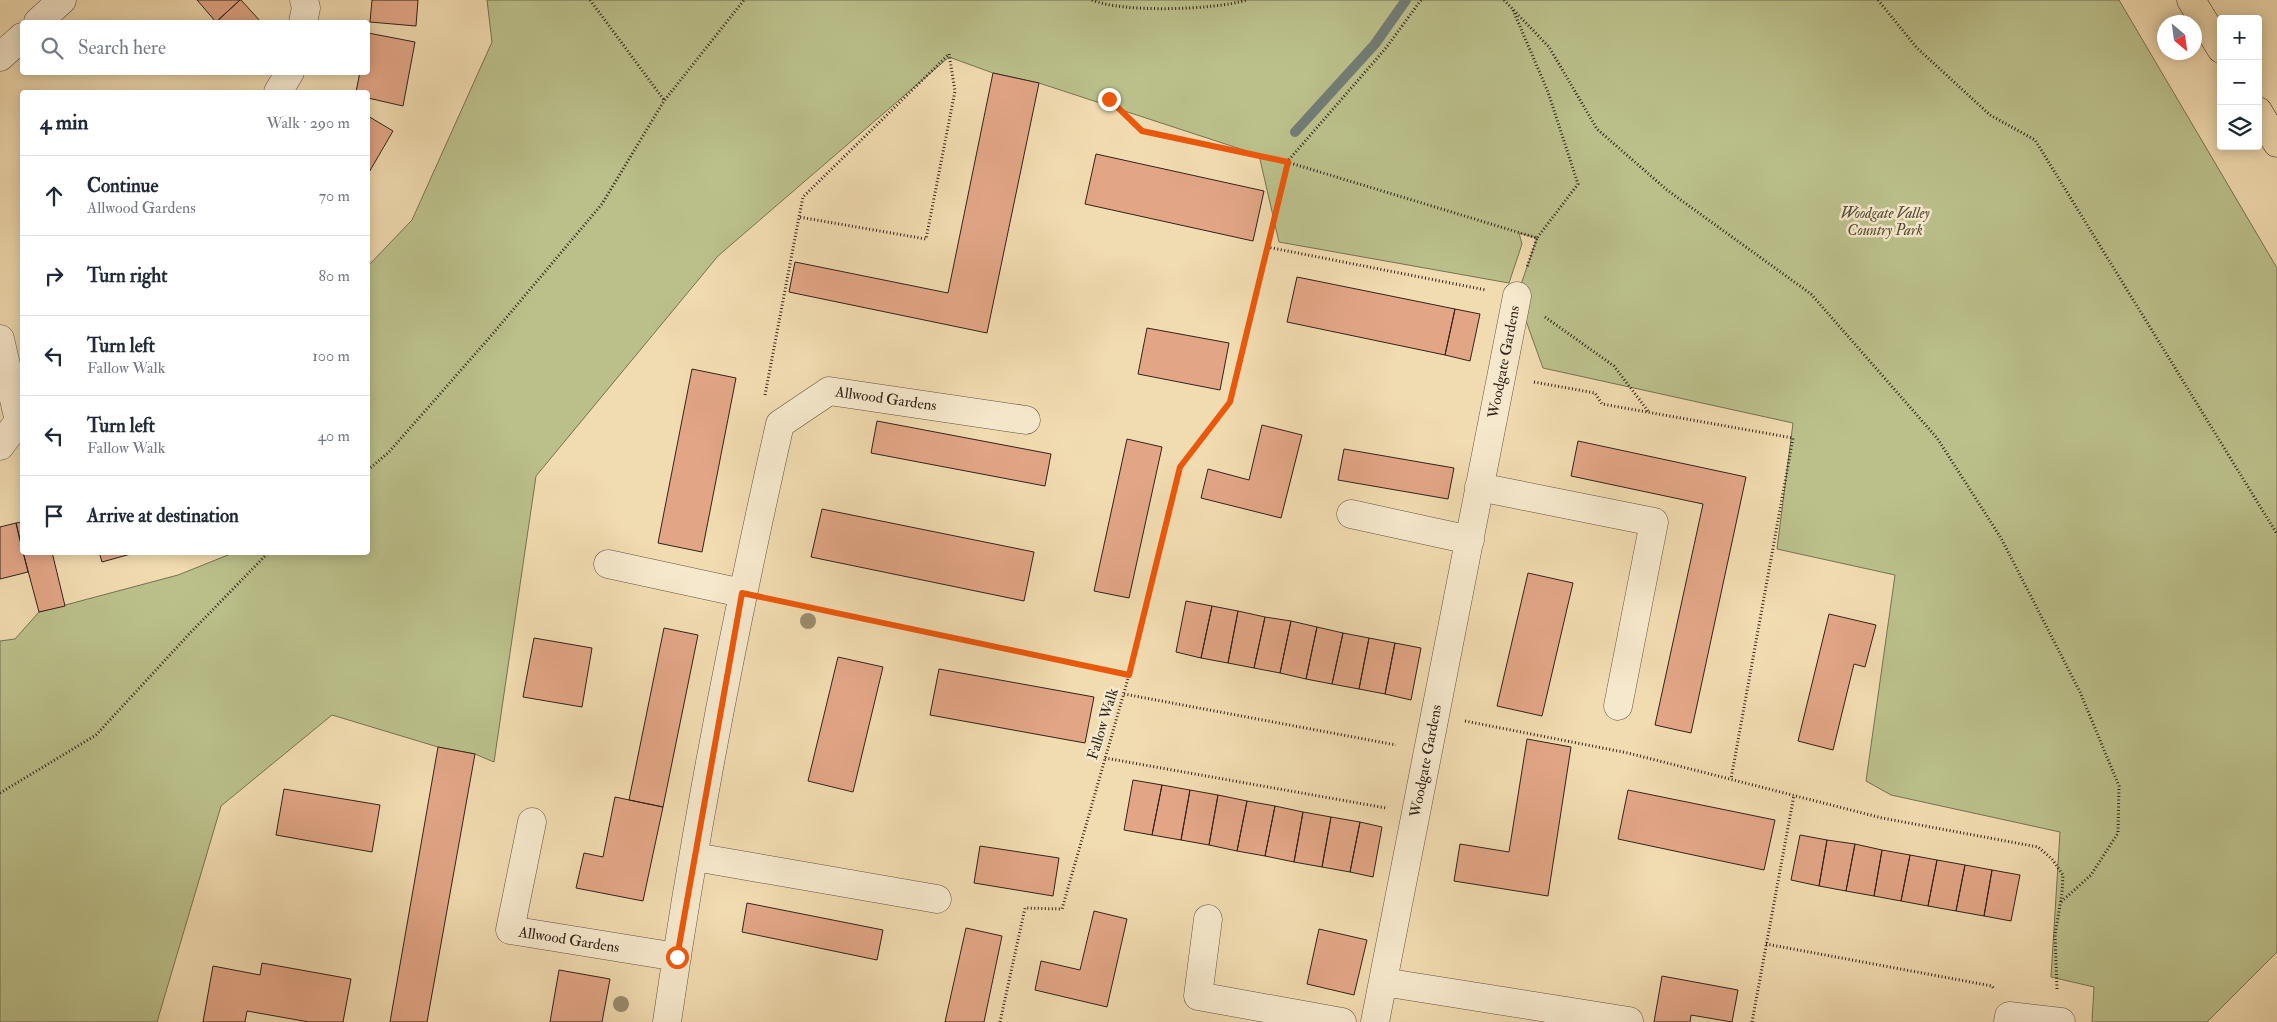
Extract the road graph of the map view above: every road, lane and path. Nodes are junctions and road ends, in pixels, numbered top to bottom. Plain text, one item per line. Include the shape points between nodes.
1 (62, 0) edge
2 (304, 0) edge
3 (590, 0) edge
4 (744, 0) edge
5 (1092, 0) edge
6 (1246, 0) edge
7 (1421, 0) edge
8 (1504, 0) edge
9 (1878, 0) edge
10 (2191, 0) edge
11 (1511, 7) junction
12 (40, 20) edge
13 (303, 20) edge
14 (20, 39) edge
15 (2217, 42) edge
16 (0, 57) edge
17 (288, 75) edge
18 (279, 90) edge
19 (1109, 99) dead end
20 (664, 101) junction
21 (2262, 118) edge
22 (2277, 143) edge
23 (1288, 162) junction
24 (799, 216) junction
25 (1537, 238) junction
26 (1267, 247) junction
27 (1516, 296) junction
28 (0, 339) edge
29 (1501, 376) junction
30 (1648, 412) junction
31 (1026, 420) dead end
32 (780, 424) junction
33 (0, 446) edge
34 (370, 468) edge
35 (1479, 487) junction
36 (1351, 514) dead end
37 (2277, 534) edge
38 (1470, 540) junction
39 (266, 555) edge
40 (608, 564) dead end
41 (742, 593) junction
42 (1129, 675) junction
43 (1124, 694) junction
44 (1618, 706) dead end
45 (1435, 715) junction
46 (1428, 751) junction
47 (1105, 758) junction
48 (1732, 779) junction
49 (0, 793) edge
50 (1794, 795) junction
51 (1416, 813) junction
52 (532, 822) dead end
53 (695, 857) junction
54 (937, 899) dead end
55 (2061, 902) junction
56 (1208, 919) dead end
57 (1766, 944) junction
58 (677, 957) junction
59 (1383, 982) junction
60 (2009, 1019) edge
61 (1629, 1021) edge
62 (667, 1022) edge
63 (1000, 1022) edge
64 (1342, 1022) edge
65 (1375, 1022) edge
66 (1752, 1022) edge
67 (2058, 1022) edge

1 - 12 street
2 - 13 street
3 - 20 path
4 - 20 path
5 - 6 path via 1103,5 1167,9
7 - 23 path via 1386,48
8 - 11 path
9 - 37 path via 1917,48 1990,115 2035,140
10 - 15 highway
11 - 25 path via 1548,92 1578,184
11 - 55 path via 1549,47 1597,129 1667,190 1811,294 1937,438 2000,538 2080,692 2119,786 2118,833 2091,875
14 - 16 street
17 - 18 street
19 - 23 path via 1142,131
20 - 34 path via 602,204 490,338 389,452
21 - 22 highway
23 - 25 path
23 - 26 path, Fallow Walk
24 - 24 path via 803,197 949,54 955,91 926,239
24 - 32 path via 763,404
25 - 27 path
26 - 27 path
26 - 42 path, Fallow Walk via 1230,402 1180,467
27 - 29 street, Woodgate Gardens
27 - 30 path via 1614,366
28 - 33 street via 19,421
29 - 30 path via 1595,393 1602,404
29 - 35 street, Woodgate Gardens
30 - 48 path via 1793,438
31 - 32 street, Allwood Gardens via 829,391
32 - 41 street
35 - 38 street, Woodgate Gardens
35 - 44 street via 1654,522
36 - 38 street
38 - 45 street, Woodgate Gardens
39 - 49 path via 96,735
40 - 41 street
41 - 42 path
41 - 53 street
42 - 43 path, Fallow Walk
43 - 46 path
43 - 47 path, Fallow Walk
45 - 46 street, Woodgate Gardens
45 - 48 path via 1628,752
46 - 51 street, Woodgate Gardens
47 - 51 path
47 - 63 path, Fallow Walk via 1062,908 1025,908
48 - 50 path
50 - 55 path via 1882,818 2038,847 2063,875
50 - 57 path
51 - 59 street, Woodgate Gardens
52 - 58 street, Allwood Gardens via 510,930
53 - 54 street
53 - 58 street
55 - 67 path via 2055,935
56 - 64 street via 1198,996
57 - 60 path via 1992,986
57 - 66 path
58 - 62 street
59 - 61 street
59 - 65 street, Woodgate Gardens
60 - 67 street

